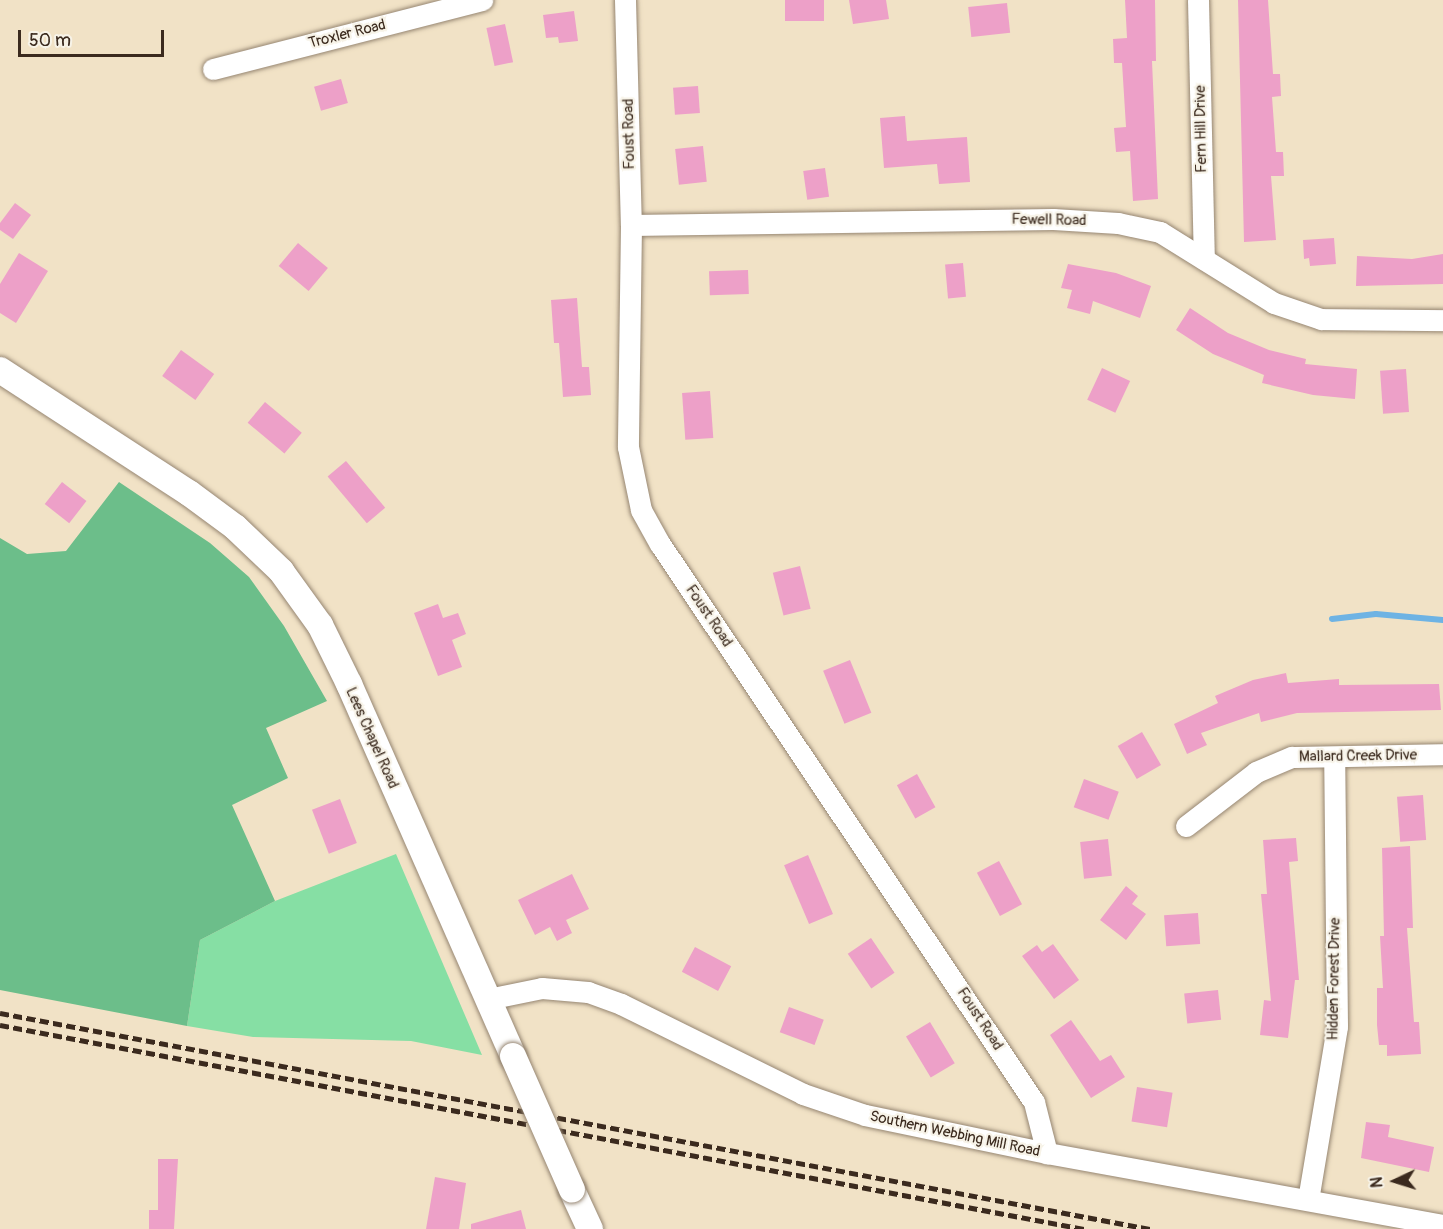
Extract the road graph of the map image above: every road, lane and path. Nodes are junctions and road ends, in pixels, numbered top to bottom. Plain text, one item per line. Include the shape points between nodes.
1 (482, 0) edge
2 (625, 0) edge
3 (1198, 0) edge
4 (213, 69) dead end
5 (631, 225) junction
6 (1204, 259) junction
7 (1443, 320) edge
8 (0, 370) edge
9 (1443, 754) edge
10 (1334, 757) junction
11 (1186, 826) dead end
12 (488, 999) junction
13 (1047, 1153) junction
14 (1308, 1200) junction
15 (1443, 1225) edge
16 (590, 1229) edge

1 - 4 street, Troxler Road
2 - 5 street, Foust Road
3 - 6 street, Fern Hill Drive
5 - 6 street, Fewell Road via 1053,219 1118,223 1160,232
5 - 13 street, Foust Road via 628,447 641,510 1034,1102
6 - 7 street, Fewell Road via 1274,303 1321,319
8 - 12 main road, Lees Chapel Road via 189,493 235,526 281,571 320,626 349,684
9 - 10 street, Mallard Creek Drive
10 - 11 street, Mallard Creek Drive via 1292,757 1256,772
10 - 14 street, Hidden Forest Drive via 1337,1026
12 - 13 street, Southern Webbing Mill Road via 542,988 588,992 824,1101 865,1115
12 - 16 main road, Lees Chapel Road, bridge
13 - 14 street, Southern Webbing Mill Road
14 - 15 street, Southern Webbing Mill Road

